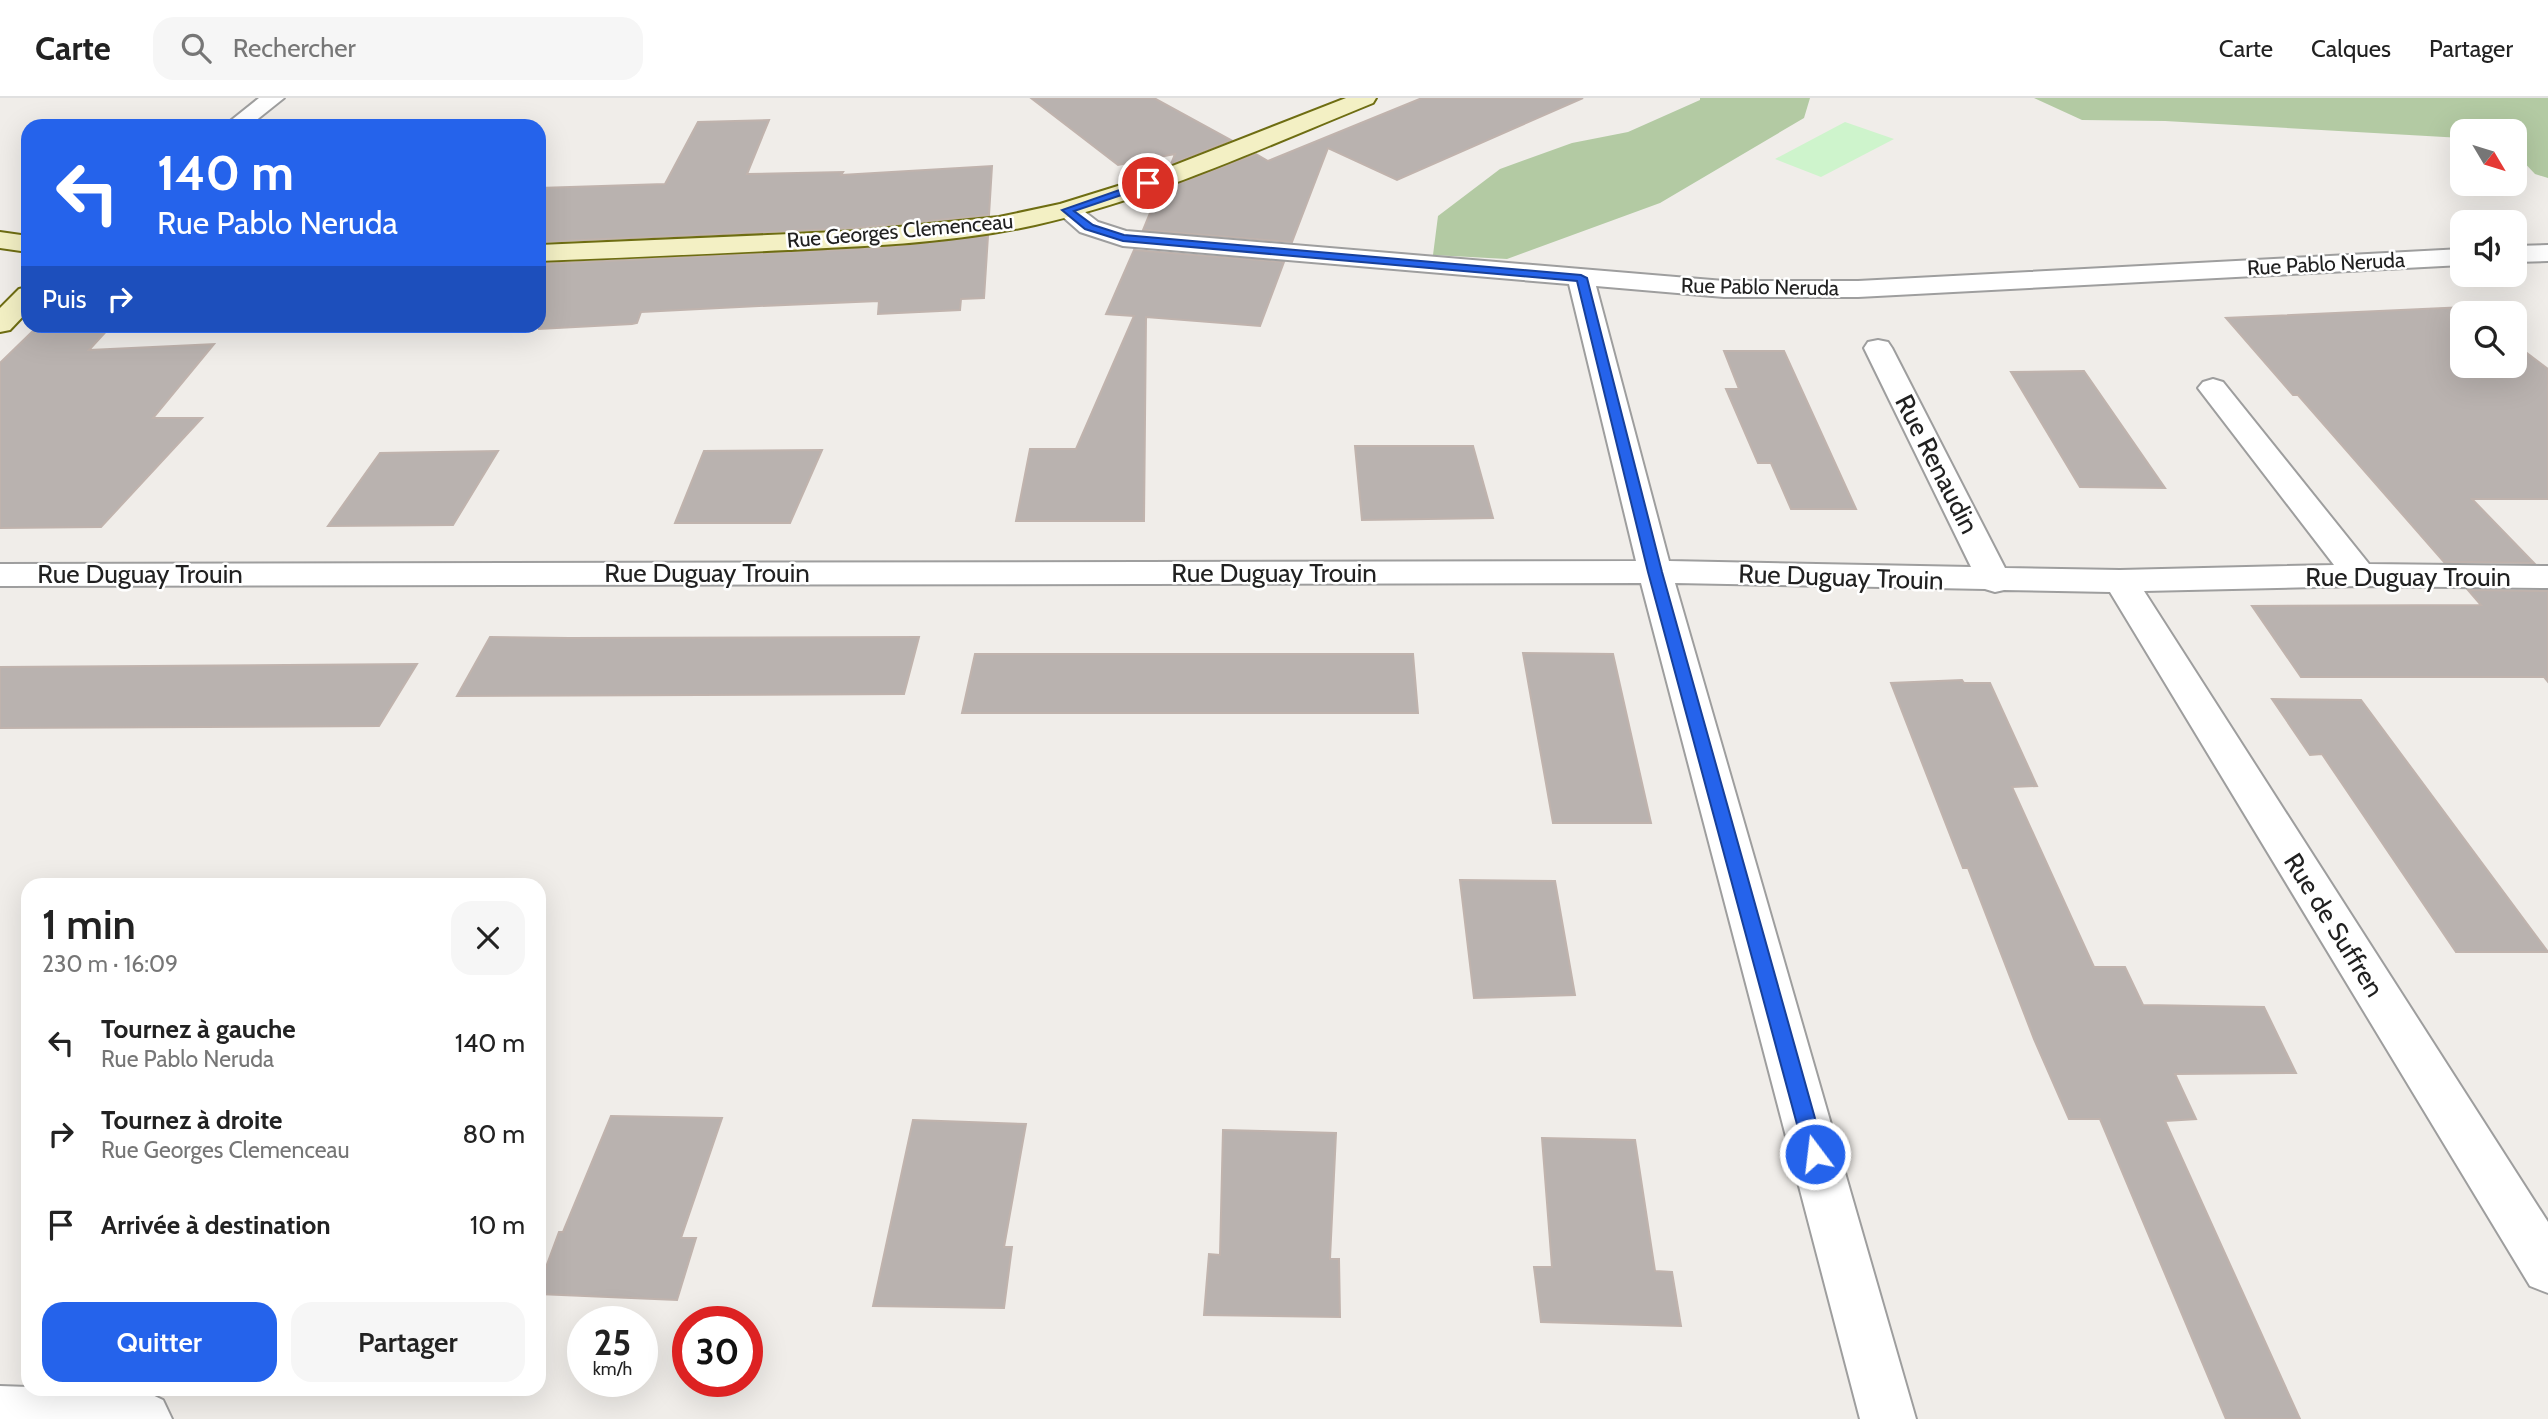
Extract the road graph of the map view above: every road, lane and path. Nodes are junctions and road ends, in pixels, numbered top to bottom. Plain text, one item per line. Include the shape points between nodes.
1 (273, 98) edge
2 (1365, 98) edge
3 (244, 119) edge
4 (1067, 210) junction
5 (0, 240) edge
6 (21, 243) edge
7 (546, 253) edge
8 (2548, 253) edge
9 (2527, 254) edge
10 (2450, 258) edge
11 (1581, 278) junction
12 (21, 302) edge
13 (0, 324) edge
14 (1878, 348) dead end
15 (2213, 388) dead end
16 (1655, 572) junction
17 (0, 575) edge
18 (2360, 575) junction
19 (2548, 577) edge
20 (1995, 581) junction
21 (2120, 582) junction
22 (2548, 1268) edge
23 (0, 1414) edge
24 (144, 1419) edge
25 (1888, 1419) edge

1 - 3 street
2 - 4 main road, Rue Georges Clemenceau
4 - 7 main road, Rue Georges Clemenceau via 960,229 846,239
4 - 11 street, Rue Pablo Neruda via 1089,227 1123,238
5 - 6 main road
8 - 9 street
10 - 11 street, Rue Pablo Neruda via 1858,289 1724,289
11 - 16 street
12 - 13 main road
14 - 20 street, Rue Renaudin
15 - 18 street
16 - 17 street, Rue Duguay Trouin
16 - 20 street, Rue Duguay Trouin
16 - 25 street
18 - 19 street, Rue Duguay Trouin
18 - 21 street, Rue Duguay Trouin
20 - 21 street, Rue Duguay Trouin
21 - 22 street, Rue de Suffren
23 - 24 street

